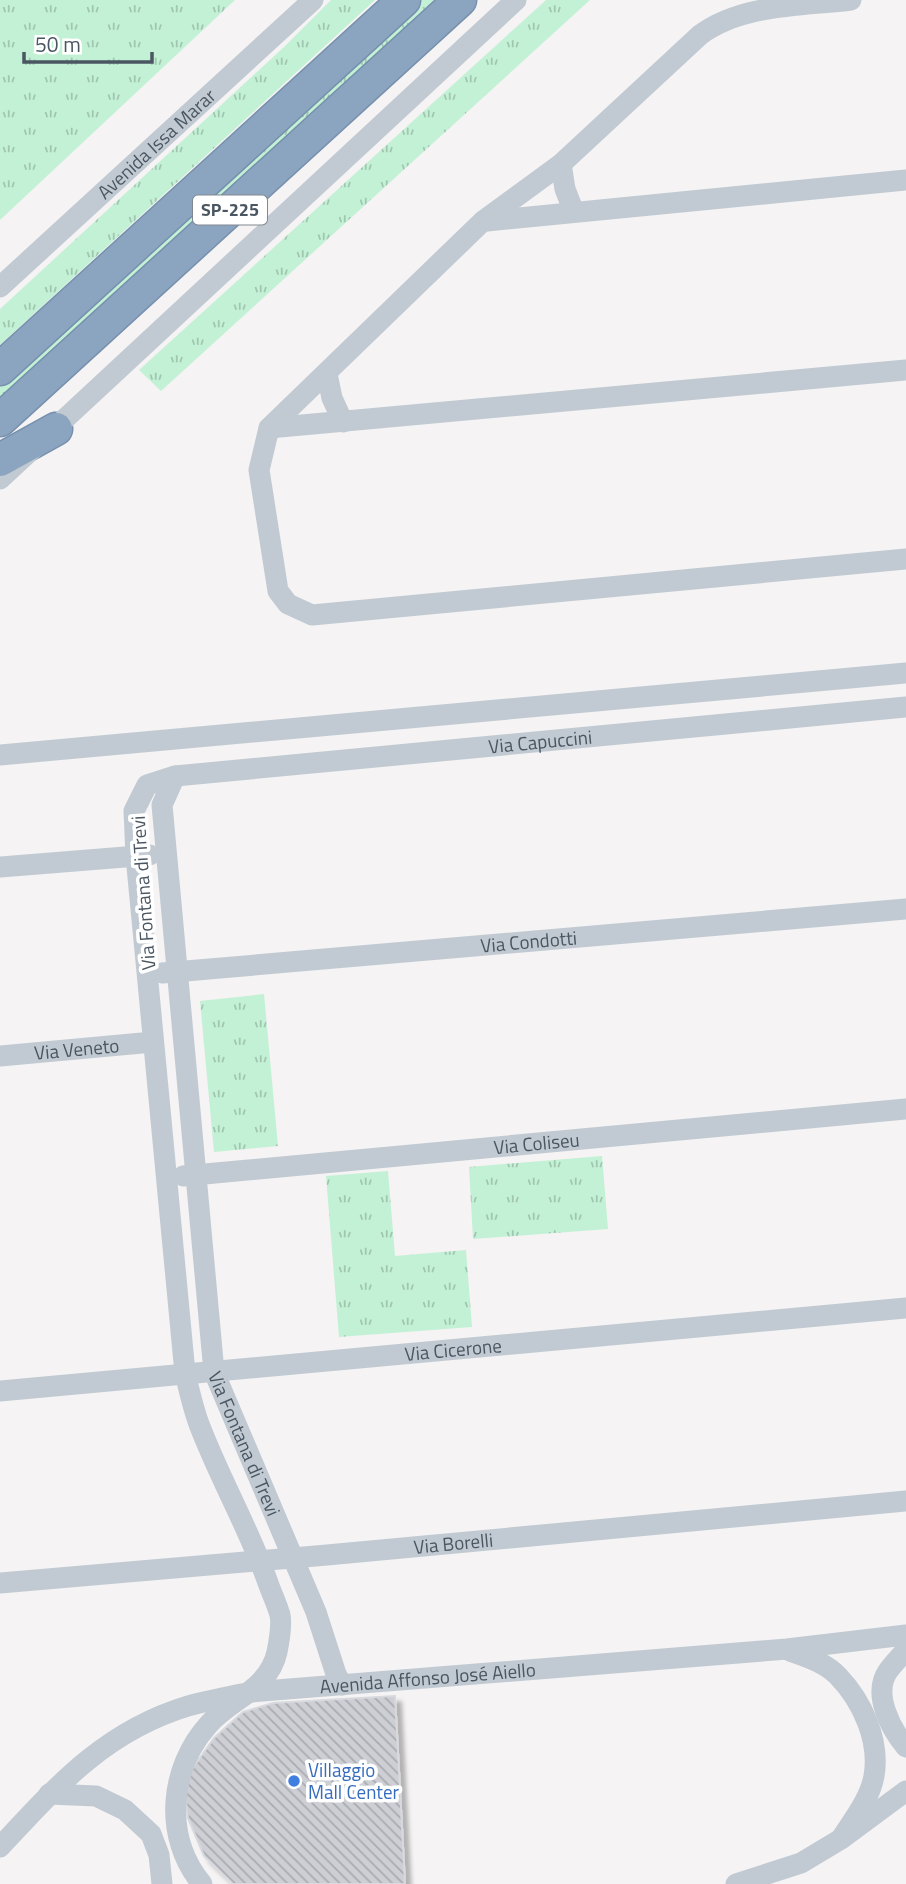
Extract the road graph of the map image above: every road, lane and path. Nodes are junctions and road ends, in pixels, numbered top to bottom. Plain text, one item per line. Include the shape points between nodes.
1 (313, 0) edge
2 (387, 0) edge
3 (404, 0) edge
4 (460, 0) edge
5 (516, 0) edge
6 (851, 0) edge
7 (338, 60) junction
8 (561, 164) junction
9 (906, 180) edge
10 (574, 212) junction
11 (483, 221) junction
12 (0, 287) edge
13 (0, 369) edge
14 (906, 370) edge
15 (327, 374) junction
16 (0, 420) edge
17 (343, 422) junction
18 (270, 428) junction
19 (56, 429) junction
20 (0, 460) edge
21 (0, 479) edge
22 (906, 559) edge
23 (906, 673) edge
24 (906, 707) edge
25 (0, 755) edge
26 (175, 776) junction
27 (166, 853) junction
28 (136, 856) junction
29 (0, 867) edge
30 (906, 909) edge
31 (176, 972) junction
32 (149, 974) junction
33 (153, 1042) junction
34 (0, 1056) edge
35 (906, 1109) edge
36 (197, 1175) junction
37 (168, 1178) junction
38 (906, 1308) edge
39 (214, 1371) junction
40 (185, 1373) junction
41 (0, 1391) edge
42 (906, 1501) edge
43 (292, 1557) junction
44 (260, 1559) junction
45 (0, 1583) edge
46 (906, 1635) edge
47 (787, 1649) junction
48 (906, 1650) edge
49 (342, 1685) junction
50 (252, 1692) junction
51 (906, 1747) edge
52 (906, 1791) edge
53 (49, 1794) junction
54 (841, 1839) junction
55 (0, 1847) edge
56 (162, 1884) edge
57 (202, 1884) edge
58 (736, 1884) edge

1 - 12 street, Avenida Issa Marar
2 - 7 highway
3 - 7 highway, SP-225
4 - 16 highway, SP-225
5 - 19 street
6 - 8 street via 753,12 712,26
7 - 13 highway, SP-225
8 - 10 street
8 - 11 street
9 - 10 street
10 - 11 street
11 - 15 street
14 - 17 street
15 - 17 street
15 - 18 street
17 - 18 street
18 - 22 street via 259,470 278,592 288,604 312,615
19 - 20 highway
19 - 21 street
23 - 25 street
24 - 26 street, Via Capuccini
26 - 27 street, Via Fontana di Trevi via 162,805
26 - 28 street, Via Fontana di Trevi via 147,785 134,811
27 - 28 street
27 - 31 street, Via Fontana di Trevi
28 - 29 street
28 - 32 street, Via Fontana di Trevi
30 - 31 street, Via Condotti
31 - 32 street, Via Condotti
31 - 36 street, Via Fontana di Trevi
32 - 33 street, Via Fontana di Trevi
33 - 34 street, Via Veneto
33 - 37 street, Via Fontana di Trevi
35 - 36 street, Via Coliseu
36 - 37 street, Via Coliseu
36 - 39 street, Via Fontana di Trevi
37 - 40 street, Via Fontana di Trevi
38 - 39 street, Via Cicerone
39 - 40 street, Via Cicerone
39 - 43 street, Via Fontana di Trevi
40 - 41 street, Via Cicerone
40 - 44 street, Via Fontana di Trevi via 199,1424
42 - 43 street, Via Borelli
43 - 44 street, Via Borelli
43 - 49 street, Via Fontana di Trevi
44 - 45 street, Via Borelli
44 - 50 street, Via Fontana di Trevi via 281,1618 272,1668
46 - 47 street, Avenida Affonso José Aiello
47 - 49 street, Avenida Affonso José Aiello
47 - 54 street via 838,1675 864,1711 875,1749 874,1777 866,1799
48 - 51 street via 886,1674 881,1702
49 - 50 street, Avenida Affonso José Aiello
50 - 53 street, Avenida Affonso José Aiello via 188,1706 144,1723 97,1750
50 - 57 street, Via Fontana di Trevi via 210,1723 185,1757 175,1795 178,1837 191,1871
52 - 54 street
53 - 55 street, Avenida Affonso José Aiello
53 - 56 street via 96,1796 125,1810 151,1834 159,1854
54 - 58 street via 801,1863

